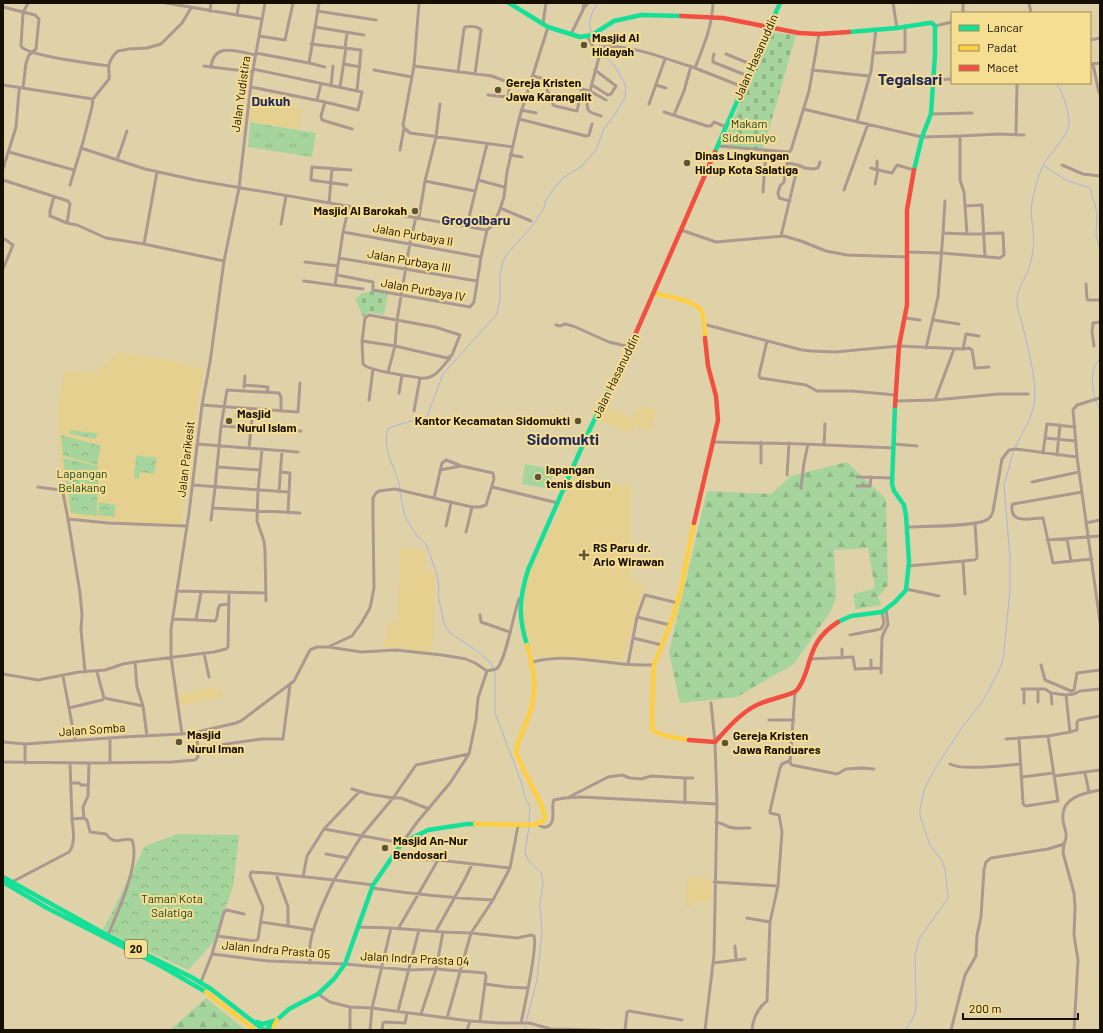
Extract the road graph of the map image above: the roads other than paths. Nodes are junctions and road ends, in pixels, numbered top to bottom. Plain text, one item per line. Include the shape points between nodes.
1 (4, 3) edge
2 (28, 3) edge
3 (166, 3) edge
4 (212, 3) edge
5 (239, 3) edge
6 (265, 3) edge
7 (292, 3) edge
8 (319, 3) edge
9 (419, 3) edge
10 (508, 3) edge
11 (546, 3) edge
12 (584, 3) edge
13 (588, 3) edge
14 (713, 3) edge
15 (780, 3) edge
16 (894, 3) edge
17 (181, 4) edge
18 (3, 7) edge
19 (191, 8) junction
20 (583, 10) junction
21 (210, 11) junction
22 (317, 12) junction
23 (23, 13) junction
24 (237, 15) junction
25 (712, 18) junction
26 (262, 20) junction
27 (376, 20) dead end
28 (951, 22) edge
29 (543, 24) junction
30 (905, 26) junction
31 (935, 26) junction
32 (315, 27) junction
33 (548, 27) junction
34 (769, 27) junction
35 (897, 28) junction
36 (876, 29) junction
37 (348, 33) junction
38 (571, 34) junction
39 (819, 34) junction
40 (364, 35) dead end
41 (259, 36) junction
42 (589, 36) junction
43 (311, 44) junction
44 (346, 48) junction
45 (593, 49) junction
46 (32, 52) junction
47 (873, 53) junction
48 (256, 54) junction
49 (714, 54) dead end
50 (726, 54) dead end
51 (665, 59) junction
52 (309, 63) junction
53 (1100, 63) edge
54 (344, 64) junction
55 (1091, 64) edge
56 (753, 65) junction
57 (109, 66) junction
58 (204, 66) dead end
59 (333, 66) dead end
60 (360, 66) junction
61 (414, 66) junction
62 (691, 66) junction
63 (211, 67) junction
64 (325, 67) dead end
65 (695, 68) junction
66 (374, 70) dead end
67 (595, 70) junction
68 (812, 70) junction
69 (253, 71) junction
70 (458, 72) junction
71 (475, 74) junction
72 (533, 76) junction
73 (748, 76) junction
74 (869, 76) junction
75 (412, 77) junction
76 (951, 79) edge
77 (933, 80) junction
78 (549, 81) junction
79 (321, 84) junction
80 (1017, 84) edge
81 (3, 85) edge
82 (592, 85) junction
83 (656, 85) junction
84 (330, 86) junction
85 (251, 87) junction
86 (340, 87) junction
87 (743, 87) junction
88 (22, 88) junction
89 (666, 88) dead end
90 (582, 89) junction
91 (357, 91) junction
92 (590, 91) junction
93 (1100, 92) edge
94 (488, 95) dead end
95 (508, 96) junction
96 (93, 99) junction
97 (525, 99) junction
98 (317, 100) junction
99 (579, 100) junction
100 (606, 100) dead end
101 (325, 102) junction
102 (440, 104) dead end
103 (649, 104) dead end
104 (803, 109) junction
105 (521, 110) junction
106 (664, 112) dead end
107 (536, 113) dead end
108 (972, 113) dead end
109 (931, 114) junction
110 (674, 115) junction
111 (602, 116) dead end
112 (518, 119) junction
113 (857, 121) junction
114 (592, 124) dead end
115 (868, 124) junction
116 (726, 127) junction
117 (404, 128) junction
118 (352, 129) dead end
119 (127, 131) dead end
120 (1016, 134) junction
121 (1024, 135) dead end
122 (960, 136) junction
123 (436, 137) junction
124 (922, 137) junction
125 (487, 144) junction
126 (718, 146) junction
127 (512, 147) junction
128 (81, 148) junction
129 (400, 150) dead end
130 (766, 150) junction
131 (9, 152) junction
132 (510, 155) junction
133 (522, 157) dead end
134 (117, 160) junction
135 (877, 161) dead end
136 (820, 162) dead end
137 (798, 165) junction
138 (1062, 165) dead end
139 (332, 168) junction
140 (871, 168) dead end
141 (3, 169) edge
142 (74, 170) junction
143 (351, 170) dead end
144 (878, 170) junction
145 (914, 170) junction
146 (158, 172) junction
147 (1100, 176) edge
148 (3, 180) edge
149 (478, 180) junction
150 (425, 181) junction
151 (331, 183) junction
152 (875, 184) dead end
153 (70, 185) dead end
154 (347, 185) dead end
155 (504, 187) junction
156 (240, 188) junction
157 (844, 190) dead end
158 (475, 191) junction
159 (763, 192) dead end
160 (54, 196) junction
161 (286, 196) junction
162 (790, 200) junction
163 (945, 201) dead end
164 (329, 202) junction
165 (349, 206) junction
166 (965, 206) junction
167 (500, 208) junction
168 (418, 217) junction
169 (531, 221) dead end
170 (67, 223) junction
171 (281, 224) dead end
172 (468, 227) junction
173 (487, 230) junction
174 (681, 230) junction
175 (343, 232) junction
176 (943, 233) junction
177 (967, 234) junction
178 (983, 234) junction
179 (781, 236) junction
180 (3, 238) edge
181 (410, 243) junction
182 (144, 244) junction
183 (942, 253) junction
184 (907, 255) junction
185 (481, 257) junction
186 (985, 257) junction
187 (3, 258) edge
188 (339, 258) junction
189 (7, 260) junction
190 (224, 261) junction
191 (304, 262) dead end
192 (338, 266) junction
193 (3, 269) edge
194 (406, 269) junction
195 (337, 276) junction
196 (304, 281) dead end
197 (477, 281) junction
198 (1086, 284) dead end
199 (335, 285) junction
200 (363, 289) dead end
201 (653, 293) junction
202 (401, 295) junction
203 (1100, 300) edge
204 (905, 318) junction
205 (397, 320) junction
206 (920, 320) dead end
207 (933, 320) junction
208 (1100, 322) edge
209 (703, 324) junction
210 (958, 324) dead end
211 (556, 325) dead end
212 (980, 336) dead end
213 (362, 341) junction
214 (767, 341) junction
215 (395, 346) junction
216 (899, 346) junction
217 (1094, 346) dead end
218 (926, 348) junction
219 (629, 349) junction
220 (954, 349) junction
221 (963, 349) junction
222 (450, 357) junction
223 (989, 367) dead end
224 (373, 369) junction
225 (388, 372) junction
226 (402, 375) junction
227 (245, 376) dead end
228 (420, 378) junction
229 (300, 383) dead end
230 (244, 385) junction
231 (244, 391) junction
232 (268, 392) junction
233 (399, 393) dead end
234 (1028, 394) dead end
235 (896, 395) junction
236 (1100, 398) edge
237 (369, 400) dead end
238 (935, 400) junction
239 (896, 401) junction
240 (202, 405) junction
241 (224, 407) junction
242 (253, 409) junction
243 (281, 411) junction
244 (414, 411) dead end
245 (825, 424) dead end
246 (1060, 425) junction
247 (221, 426) junction
248 (1075, 426) junction
249 (251, 428) junction
250 (301, 431) dead end
251 (1045, 438) junction
252 (1059, 439) junction
253 (1076, 441) junction
254 (712, 442) junction
255 (761, 442) junction
256 (789, 443) junction
257 (197, 444) junction
258 (808, 444) junction
259 (824, 444) junction
260 (218, 446) junction
261 (894, 446) junction
262 (917, 446) dead end
263 (250, 448) junction
264 (262, 449) junction
265 (282, 451) junction
266 (298, 452) dead end
267 (1043, 453) junction
268 (1057, 455) junction
269 (1077, 457) junction
270 (761, 462) dead end
271 (461, 466) junction
272 (218, 467) junction
273 (260, 470) junction
274 (440, 470) junction
275 (281, 472) junction
276 (1079, 472) junction
277 (787, 475) dead end
278 (857, 477) dead end
279 (871, 477) junction
280 (892, 478) junction
281 (1032, 482) dead end
282 (193, 486) junction
283 (857, 486) dead end
284 (38, 487) dead end
285 (492, 487) junction
286 (216, 488) junction
287 (801, 488) dead end
288 (258, 490) junction
289 (279, 492) junction
290 (288, 492) junction
291 (1082, 492) junction
292 (434, 498) junction
293 (451, 503) junction
294 (558, 503) junction
295 (472, 507) junction
296 (213, 508) junction
297 (257, 510) junction
298 (288, 513) junction
299 (300, 513) dead end
300 (68, 519) junction
301 (211, 520) dead end
302 (1100, 520) edge
303 (974, 523) junction
304 (1086, 523) junction
305 (186, 526) junction
306 (446, 526) dead end
307 (908, 527) junction
308 (466, 532) dead end
309 (1100, 536) edge
310 (1088, 537) junction
311 (1067, 539) junction
312 (1047, 540) junction
313 (1092, 559) junction
314 (1071, 561) junction
315 (963, 562) junction
316 (908, 566) junction
317 (906, 589) junction
318 (177, 592) junction
319 (201, 592) junction
320 (522, 592) junction
321 (229, 593) junction
322 (266, 593) junction
323 (965, 594) dead end
324 (939, 596) dead end
325 (266, 601) dead end
326 (678, 603) junction
327 (229, 604) junction
328 (1099, 604) edge
329 (884, 611) junction
330 (480, 615) dead end
331 (637, 617) junction
332 (173, 619) junction
333 (196, 620) junction
334 (1100, 622) edge
335 (670, 625) junction
336 (510, 632) junction
337 (850, 635) dead end
338 (633, 638) junction
339 (662, 645) junction
340 (329, 647) junction
341 (842, 650) dead end
342 (204, 653) junction
343 (171, 657) junction
344 (842, 658) junction
345 (810, 659) junction
346 (871, 660) dead end
347 (135, 662) junction
348 (533, 662) junction
349 (628, 664) junction
350 (654, 665) junction
351 (1041, 665) dead end
352 (881, 668) junction
353 (871, 669) junction
354 (1100, 670) edge
355 (487, 671) junction
356 (85, 672) junction
357 (97, 672) junction
358 (3, 674) edge
359 (881, 674) dead end
360 (63, 676) junction
361 (209, 678) dead end
362 (290, 685) junction
363 (1038, 689) junction
364 (1100, 689) edge
365 (795, 692) junction
366 (1051, 693) junction
367 (1066, 695) junction
368 (104, 698) junction
369 (1038, 702) dead end
370 (1024, 703) dead end
371 (711, 704) dead end
372 (1052, 704) dead end
373 (143, 706) junction
374 (69, 708) junction
375 (1100, 716) edge
376 (769, 720) dead end
377 (794, 720) junction
378 (197, 732) junction
379 (1070, 732) junction
380 (182, 734) junction
381 (147, 736) junction
382 (1048, 736) junction
383 (110, 738) junction
384 (1020, 738) junction
385 (1006, 739) dead end
386 (75, 740) junction
387 (3, 742) edge
388 (715, 742) junction
389 (24, 744) junction
390 (198, 748) junction
391 (469, 754) junction
392 (789, 761) junction
393 (3, 762) edge
394 (110, 762) junction
395 (25, 763) junction
396 (70, 763) junction
397 (89, 763) junction
398 (950, 764) dead end
399 (1021, 764) junction
400 (874, 769) dead end
401 (1100, 770) edge
402 (1085, 773) junction
403 (1054, 774) junction
404 (1022, 777) junction
405 (685, 778) junction
406 (693, 778) dead end
407 (71, 783) junction
408 (88, 786) junction
409 (352, 789) dead end
410 (1100, 790) edge
411 (359, 792) junction
412 (1089, 792) junction
413 (393, 798) junction
414 (568, 798) junction
415 (1058, 801) junction
416 (685, 803) junction
417 (717, 804) junction
418 (1066, 804) junction
419 (429, 809) junction
420 (84, 818) junction
421 (72, 819) junction
422 (716, 822) junction
423 (537, 824) junction
424 (518, 826) junction
425 (750, 828) dead end
426 (324, 829) junction
427 (362, 835) junction
428 (402, 843) junction
429 (1064, 844) junction
430 (326, 854) dead end
431 (348, 858) junction
432 (390, 858) junction
433 (438, 860) junction
434 (472, 864) junction
435 (510, 868) junction
436 (276, 874) junction
437 (3, 877) edge
438 (303, 877) junction
439 (334, 880) junction
440 (3, 882) edge
441 (12, 882) junction
442 (714, 882) junction
443 (372, 886) junction
444 (778, 886) junction
445 (418, 895) junction
446 (454, 898) junction
447 (493, 900) junction
448 (244, 914) dead end
449 (747, 918) dead end
450 (261, 922) junction
451 (770, 922) junction
452 (288, 926) junction
453 (358, 927) junction
454 (391, 928) junction
455 (398, 929) junction
456 (314, 930) junction
457 (419, 930) junction
458 (436, 931) junction
459 (443, 932) junction
460 (471, 933) junction
461 (217, 936) junction
462 (110, 938) junction
463 (735, 946) dead end
464 (212, 954) junction
465 (745, 959) dead end
466 (736, 960) junction
467 (310, 963) junction
468 (713, 963) junction
469 (345, 964) junction
470 (382, 967) junction
471 (436, 969) junction
472 (409, 970) junction
473 (460, 970) junction
474 (201, 982) junction
475 (485, 984) junction
476 (527, 988) junction
477 (318, 994) junction
478 (350, 1007) junction
479 (372, 1008) junction
480 (398, 1011) junction
481 (407, 1013) junction
482 (421, 1014) junction
483 (247, 1017) junction
484 (447, 1018) junction
485 (277, 1020) junction
486 (682, 1020) dead end
487 (470, 1021) junction
488 (480, 1021) junction
489 (522, 1023) junction
490 (254, 1030) edge
491 (265, 1030) edge
492 (274, 1030) edge
493 (350, 1030) edge
494 (370, 1030) edge
495 (382, 1030) edge
496 (467, 1030) edge
497 (600, 1030) edge
498 (625, 1030) edge
499 (705, 1030) edge
500 (752, 1030) edge
501 (951, 1030) edge
502 (1074, 1030) edge

1 - 18 street
2 - 23 street
3 - 17 street
4 - 21 street
5 - 24 street
6 - 26 street, Jalan Yudistira
7 - 41 street via 284,40
8 - 22 street
9 - 61 street
10 - 29 main road
11 - 29 street
12 - 20 street
13 - 20 street
14 - 25 street
15 - 34 main road, Jalan Hasanuddin
16 - 35 street
17 - 19 street
18 - 23 street
19 - 21 street
19 - 57 street via 182,23 163,43 154,47 118,51
20 - 38 street
21 - 24 street
22 - 27 street
22 - 32 street
23 - 46 street via 21,46
23 - 46 street via 35,15 39,19 36,46
24 - 26 street
25 - 34 main road
25 - 42 main road via 632,16 614,21
25 - 65 street via 708,36
26 - 41 street, Jalan Yudistira
28 - 31 street
29 - 33 main road
30 - 31 main road via 932,23
30 - 35 main road
30 - 47 street via 905,52
31 - 77 main road
32 - 37 street
32 - 43 street
33 - 38 main road
33 - 72 street
34 - 39 main road
34 - 56 main road, Jalan Hasanuddin
35 - 36 main road
36 - 39 main road
36 - 47 street
37 - 40 street
37 - 44 street
38 - 42 main road
39 - 68 street
41 - 48 street, Jalan Yudistira
42 - 45 street
43 - 44 street
43 - 52 street
44 - 54 street
44 - 60 street via 362,51
45 - 51 street via 604,45 622,46
45 - 67 street via 599,57
46 - 57 street
46 - 88 street via 26,63
47 - 74 street
48 - 52 street
48 - 63 street via 224,50 215,54
48 - 69 street, Jalan Yudistira
49 - 73 street via 714,62
50 - 56 street
51 - 62 street
51 - 83 street
52 - 64 street
53 - 55 street
54 - 60 street
54 - 86 street
55 - 93 street via 1098,93
56 - 73 main road, Jalan Hasanuddin
57 - 96 street via 109,79
58 - 63 street
59 - 84 street
60 - 91 street
61 - 70 street
61 - 75 street
62 - 65 street
62 - 110 street
63 - 69 street
65 - 87 street
66 - 75 street
67 - 82 street
67 - 82 street via 616,86 608,95
68 - 74 street
68 - 104 street
69 - 79 street
69 - 85 street, Jalan Yudistira
70 - 71 street
70 - 71 street via 464,29 474,27 481,30
71 - 95 street via 492,76 510,83
72 - 78 street
72 - 97 street
73 - 87 main road, Jalan Hasanuddin
74 - 113 street
75 - 117 street
76 - 77 street
77 - 109 main road
78 - 90 street
78 - 99 street via 547,91 552,97 553,105 577,111
79 - 84 street
79 - 98 street
80 - 120 street
81 - 88 street
82 - 92 street
83 - 89 street
83 - 103 street
84 - 86 street
85 - 98 street
85 - 156 street, Jalan Yudistira
86 - 91 street
87 - 116 main road, Jalan Hasanuddin
88 - 96 street
88 - 131 street via 19,91 17,121
90 - 92 street
90 - 99 street
91 - 101 street via 362,92 358,110
92 - 100 street
94 - 95 street
95 - 97 street
96 - 128 street
97 - 105 street
98 - 101 street
99 - 111 street via 587,102 589,112
101 - 118 street via 322,120
102 - 123 street
104 - 113 street
104 - 130 street via 790,150
105 - 107 street
105 - 112 street
106 - 110 street
108 - 109 street
109 - 124 main road
110 - 116 street via 708,127 714,122
112 - 114 street via 586,136 589,135
112 - 127 street
113 - 115 street
115 - 124 street
115 - 157 street
116 - 126 main road, Jalan Hasanuddin
117 - 123 street via 410,132
117 - 129 street
119 - 134 street
120 - 121 street
120 - 122 street
122 - 124 street
122 - 166 street via 960,180
123 - 125 street
123 - 150 street
124 - 145 main road
125 - 127 street
125 - 149 street
126 - 130 street
126 - 174 main road, Jalan Hasanuddin
127 - 132 street
128 - 134 street
128 - 142 street
130 - 159 street
131 - 141 street
131 - 142 street
132 - 133 street
132 - 155 street
134 - 146 street
135 - 144 street
136 - 137 street via 817,169
137 - 162 street
137 - 162 street via 788,163 784,182 778,193 779,198
138 - 147 street via 1083,174
139 - 143 street
139 - 151 street
139 - 151 street via 313,166 310,178
140 - 144 street
142 - 153 street
144 - 145 street via 892,173 897,165
144 - 152 street
145 - 184 main road via 907,210
146 - 156 street
146 - 182 street
148 - 160 street
149 - 155 street
149 - 158 street
150 - 158 street
150 - 168 street
151 - 154 street
151 - 164 street
155 - 167 street
156 - 161 street
156 - 190 street, Jalan Parikesit
158 - 172 street
160 - 170 street via 69,202
160 - 170 street via 50,216
161 - 164 street
161 - 171 street
162 - 179 street
163 - 176 street
164 - 165 street
165 - 168 street
165 - 175 street
166 - 177 street
166 - 178 street via 982,205
167 - 169 street
167 - 173 street
168 - 172 street
168 - 181 street
170 - 182 street via 106,238
172 - 173 street
173 - 185 street
174 - 179 street via 716,242
174 - 201 main road, Jalan Hasanuddin
175 - 181 street, Jalan Purbaya II
175 - 188 street
176 - 177 street
176 - 183 street
177 - 178 street
178 - 186 street
178 - 186 street via 1003,234 1004,255 1000,258
179 - 184 street via 847,255
180 - 189 street via 13,245
181 - 185 street, Jalan Purbaya II
181 - 194 street
182 - 190 street
183 - 184 street
183 - 186 street
183 - 207 street
184 - 204 main road
185 - 197 street
187 - 189 street
188 - 192 street
188 - 194 street, Jalan Purbaya III
189 - 193 street
190 - 240 street, Jalan Parikesit
191 - 192 street
192 - 195 street
194 - 197 street, Jalan Purbaya III
194 - 202 street
195 - 199 street
195 - 202 street, Jalan Purbaya IV via 373,282 373,290
196 - 199 street
197 - 202 street, Jalan Purbaya IV via 474,302 467,307
198 - 203 street via 1087,299
199 - 200 street
201 - 209 main road via 696,305 702,312
201 - 219 main road, Jalan Hasanuddin
202 - 205 street
204 - 206 street
204 - 216 main road
205 - 213 street via 366,316
205 - 215 street
205 - 222 street via 460,335
207 - 210 street
207 - 218 street
208 - 217 street via 1093,323
209 - 214 street
209 - 254 main road via 718,414
211 - 219 street via 573,326
212 - 221 street via 966,334
213 - 215 street
213 - 224 street via 363,364
214 - 216 street via 821,352
214 - 235 street via 760,378 806,385 817,391
215 - 222 street
215 - 225 street
216 - 218 street
216 - 235 main road
218 - 220 street
219 - 294 main road, Jalan Hasanuddin via 588,433
220 - 221 street
220 - 238 street
221 - 223 street via 972,350 975,368
222 - 228 street via 434,376
224 - 225 street
224 - 237 street
225 - 226 street
226 - 228 street
226 - 233 street
227 - 230 street
228 - 244 street
229 - 243 street via 298,412
230 - 231 street
230 - 232 street via 268,387
231 - 232 street
231 - 241 street via 227,390
232 - 243 street via 279,393
234 - 238 street
235 - 239 main road
236 - 248 street via 1076,405 1073,410
238 - 239 street
239 - 261 main road
240 - 241 street
240 - 257 street, Jalan Parikesit
241 - 242 street
241 - 247 street
242 - 243 street
242 - 249 street
245 - 259 street
246 - 248 street
246 - 251 street via 1047,424
246 - 252 street
247 - 249 street
247 - 260 street
248 - 253 street
249 - 250 street
249 - 263 street
251 - 252 street
251 - 267 street
252 - 253 street
252 - 268 street
253 - 269 street
254 - 255 street
254 - 326 main road via 688,543
255 - 256 street
255 - 270 street
256 - 258 street
256 - 277 street
257 - 260 street
257 - 282 street, Jalan Parikesit
258 - 259 street
258 - 287 street
259 - 261 street
260 - 263 street
260 - 272 street
261 - 262 street
261 - 280 main road
263 - 264 street
264 - 265 street
264 - 273 street
265 - 266 street
265 - 275 street
267 - 268 street
267 - 303 street via 1009,450 1002,459 992,516 988,520
268 - 269 street
269 - 276 street
271 - 274 street
271 - 274 street via 446,460
271 - 285 street via 493,473
272 - 273 street
272 - 286 street
273 - 288 street
274 - 292 street
275 - 289 street
275 - 290 street via 290,473
276 - 281 street
276 - 291 street
278 - 279 street
279 - 280 street
279 - 283 street via 870,486
280 - 307 main road via 895,493 903,502
282 - 286 street
282 - 305 street, Jalan Parikesit
284 - 300 street via 60,490 63,493
285 - 294 street
285 - 295 street via 486,505
286 - 288 street
286 - 296 street
288 - 289 street
288 - 297 street
289 - 290 street
290 - 298 street
291 - 304 street
291 - 312 street via 1013,504 1012,512 1016,518 1042,518
292 - 293 street
292 - 340 street via 395,489 379,490 376,493 374,588 370,608 352,636
293 - 295 street
293 - 306 street
294 - 320 main road, Jalan Hasanuddin via 532,559
295 - 308 street
296 - 297 street
296 - 301 street
297 - 298 street
297 - 322 street via 257,521 265,550
298 - 299 street
300 - 305 street
300 - 356 street via 80,593
302 - 304 street
303 - 307 street
303 - 315 street via 977,556 974,560
304 - 310 street
305 - 318 street, Jalan Parikesit
307 - 316 main road
309 - 310 street
310 - 311 street
310 - 313 street
311 - 312 street
311 - 314 street
312 - 314 street via 1053,563
313 - 314 street
313 - 328 street
315 - 316 street
315 - 323 street
316 - 317 main road
317 - 324 street
317 - 329 main road
318 - 319 street
318 - 332 street, Jalan Parikesit
319 - 321 street
319 - 333 street
320 - 336 street
320 - 348 main road, Jalan Hasanuddin via 520,620
321 - 322 street
321 - 327 street
322 - 325 street
326 - 331 street via 645,596
326 - 335 main road
327 - 333 street via 218,606 215,621
327 - 342 street via 228,647
328 - 334 street
329 - 337 street via 881,629
329 - 345 main road via 840,619 816,640
329 - 352 street via 888,624 882,637
330 - 336 street via 481,622
331 - 335 street
331 - 338 street
332 - 333 street
332 - 343 street, Jalan Parikesit
335 - 339 main road
336 - 355 street via 499,666
338 - 339 street
338 - 349 street
339 - 350 main road
340 - 355 street via 361,652 396,650 461,658
340 - 362 street via 310,650
341 - 344 street
342 - 343 street
342 - 361 street
343 - 347 street
343 - 380 street, Jalan Parikesit
344 - 345 street
344 - 353 street via 853,655 855,668
345 - 365 main road via 803,680
346 - 353 street
347 - 357 street
347 - 373 street via 137,687
348 - 349 street via 542,659 582,659
348 - 423 main road, Jalan Hasanuddin via 534,700 516,754 546,816
349 - 350 street
350 - 388 main road via 653,731 676,738
351 - 354 street via 1045,680 1071,691 1076,687 1077,673
352 - 353 street
352 - 359 street
355 - 391 street via 478,698
356 - 357 street
356 - 360 street
357 - 368 street
358 - 360 street via 38,680
360 - 374 street
362 - 378 street, Jalan Somba via 239,722
362 - 390 street via 283,739 262,739
363 - 366 street via 1045,689
363 - 369 street
363 - 370 street via 1023,689
364 - 367 street
365 - 377 street
365 - 388 main road via 754,706
366 - 367 street
366 - 372 street
367 - 379 street
368 - 373 street
368 - 374 street
371 - 388 street
373 - 381 street
374 - 386 street
375 - 379 street via 1079,720 1078,730
376 - 377 street
377 - 392 street
378 - 380 street, Jalan Somba
378 - 390 street
379 - 382 street
380 - 381 street, Jalan Somba
381 - 383 street, Jalan Somba
382 - 384 street
382 - 403 street
383 - 386 street, Jalan Somba
383 - 394 street
384 - 385 street
384 - 399 street
386 - 389 street, Jalan Somba
387 - 389 street, Jalan Somba
388 - 417 street
389 - 395 street
390 - 394 street via 198,758 195,760
391 - 413 street via 416,766
391 - 419 street
392 - 400 street via 792,765 837,774 846,769
392 - 444 street via 781,765 769,812 778,815 782,832
393 - 395 street
394 - 397 street
395 - 396 street
396 - 397 street
396 - 407 street
397 - 408 street
398 - 399 street via 970,767
399 - 404 street
401 - 402 street
402 - 403 street
402 - 412 street
403 - 404 street
403 - 415 street
404 - 415 street via 1024,805
405 - 406 street
405 - 414 street via 651,776 641,779 622,775 608,776
405 - 416 street
407 - 408 street
407 - 421 street
408 - 420 street via 87,799 83,806
409 - 411 street
410 - 412 street
411 - 413 street
411 - 426 street
412 - 418 street via 1073,798
413 - 419 street via 401,798
413 - 427 street
414 - 416 street via 594,797
414 - 423 street via 554,800 551,824 546,827
415 - 418 street
416 - 417 street
417 - 422 street
418 - 429 street via 1063,820 1067,834
419 - 428 street
420 - 421 street
420 - 462 street via 87,820 90,833 106,834 111,840 116,841 129,839 133,844 133,863
421 - 441 street via 73,842 69,852
422 - 425 street via 732,828
422 - 442 street
423 - 424 main road
424 - 428 main road via 452,825 420,833
424 - 435 street
426 - 427 street
426 - 438 street via 307,856
427 - 428 street
427 - 431 street
428 - 432 main road
429 - 501 street via 991,858 986,862 976,956 966,975
429 - 502 street via 1063,853 1075,907 1074,935 1078,970
430 - 431 street
431 - 439 street
432 - 433 street
432 - 443 main road
433 - 434 street
433 - 445 street
434 - 435 street
434 - 446 street
435 - 447 street
436 - 438 street
436 - 450 street via 251,872 250,876 263,907
436 - 452 street via 288,907
437 - 441 main road, 20
438 - 439 street
439 - 443 street
439 - 456 street
440 - 462 main road, 20 via 55,912
441 - 462 main road, 20
442 - 444 street
442 - 468 street
443 - 445 street
443 - 453 main road
444 - 451 street
445 - 446 street
445 - 455 street
446 - 447 street
446 - 458 street
447 - 460 street
448 - 461 street via 225,911
449 - 451 street
450 - 452 street
450 - 461 street via 258,939 255,941
451 - 500 street via 767,1001 757,1013
452 - 456 street
453 - 454 street
453 - 469 main road
454 - 455 street
454 - 470 street
455 - 457 street
456 - 467 street via 310,944
457 - 458 street
457 - 472 street
458 - 459 street
459 - 460 street
459 - 471 street
460 - 473 street
460 - 476 street via 517,938 534,936 534,954
461 - 464 street
462 - 474 main road, 20
462 - 490 main road, 20 via 183,978
463 - 466 street
464 - 467 street, Jalan Indra Prasta 05
464 - 474 street, Jalan Indra Prasta 05
465 - 466 street
466 - 468 street
467 - 469 street, Jalan Indra Prasta 05
468 - 499 street
469 - 470 street, Jalan Indra Prasta 04
469 - 477 main road
470 - 472 street, Jalan Indra Prasta 04
470 - 479 street
471 - 472 street, Jalan Indra Prasta 04
471 - 473 street, Jalan Indra Prasta 04
471 - 482 street
472 - 480 street
473 - 475 street, Jalan Indra Prasta 04 via 485,974
473 - 484 street
474 - 483 main road, 20
475 - 476 street
475 - 488 street
476 - 489 street
477 - 478 street via 330,1002
477 - 485 main road via 297,1004
478 - 479 street
478 - 493 street
479 - 480 street
479 - 494 street
480 - 481 street
481 - 482 street
481 - 495 street via 405,1023 386,1022 383,1023
482 - 484 street
483 - 485 main road via 262,1024
483 - 491 main road, 20
484 - 487 street
485 - 491 main road
485 - 492 main road
486 - 498 street via 629,1010
487 - 488 street
487 - 496 street
488 - 489 street
489 - 497 street via 551,1029

